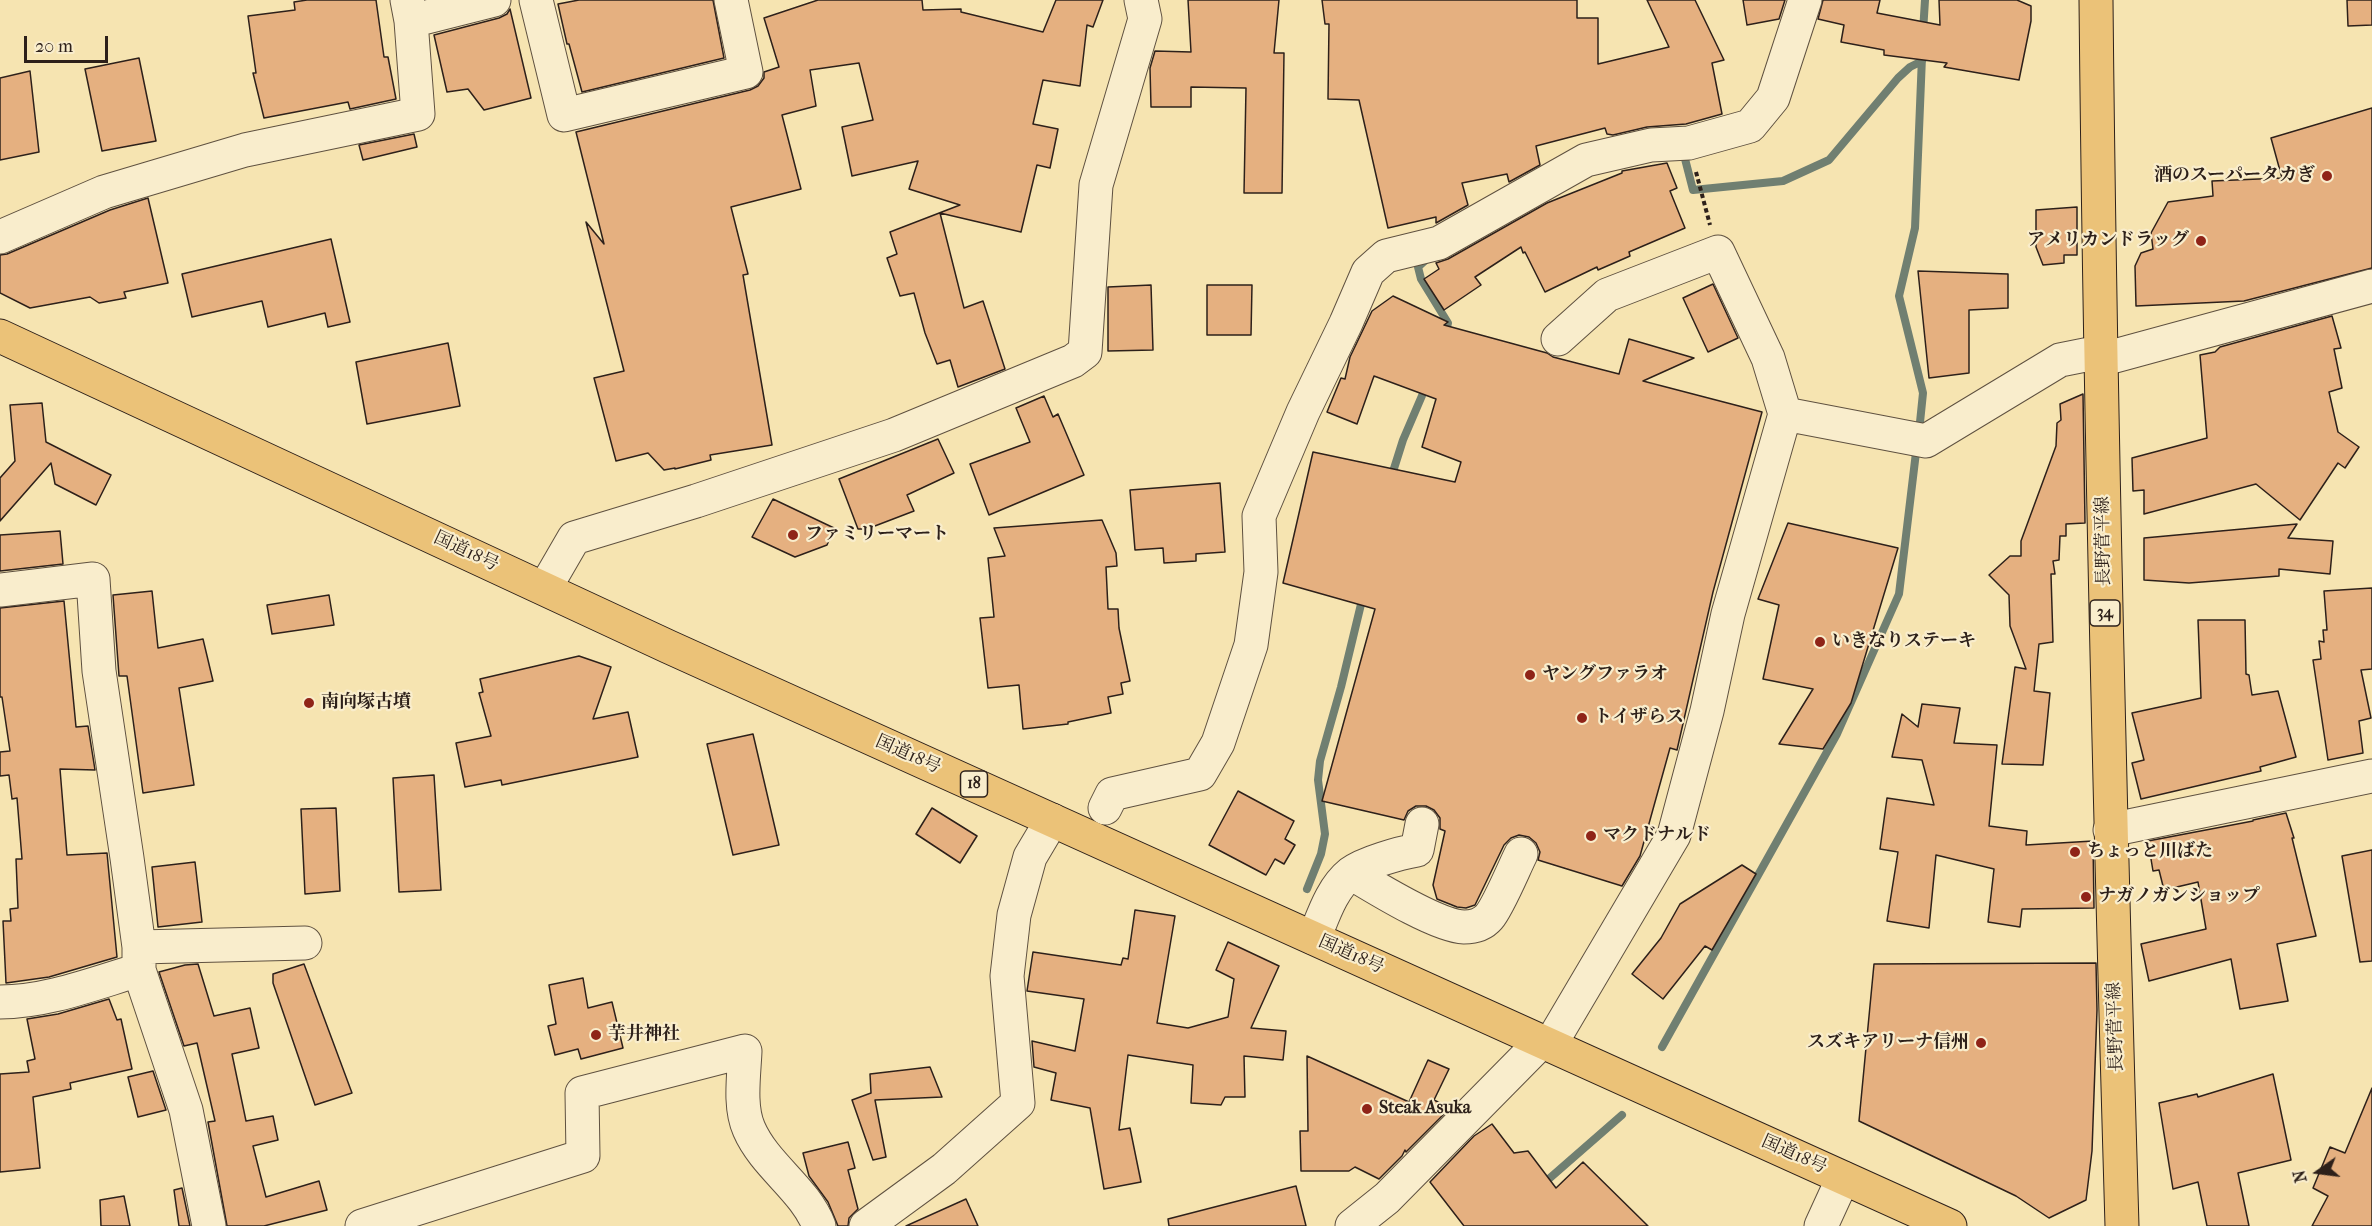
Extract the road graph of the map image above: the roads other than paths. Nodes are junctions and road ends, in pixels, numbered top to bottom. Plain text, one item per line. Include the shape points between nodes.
1 (494, 0) edge
2 (536, 0) edge
3 (731, 0) edge
4 (1141, 0) edge
5 (1804, 0) edge
6 (2096, 0) edge
7 (409, 11) edge
8 (0, 237) edge
9 (2372, 286) edge
10 (0, 336) edge
11 (1558, 339) dead end
12 (2100, 356) junction
13 (1785, 414) junction
14 (545, 588) junction
15 (0, 590) edge
16 (2372, 776) edge
17 (1105, 808) dead end
18 (1052, 820) junction
19 (1422, 824) dead end
20 (2110, 830) junction
21 (1521, 854) dead end
22 (1351, 873) junction
23 (1314, 938) junction
24 (305, 943) dead end
25 (139, 959) junction
26 (0, 1002) edge
27 (1546, 1043) junction
28 (1843, 1178) junction
29 (209, 1226) edge
30 (362, 1226) edge
31 (819, 1226) edge
32 (866, 1226) edge
33 (1352, 1226) edge
34 (1821, 1226) edge
35 (1950, 1226) edge
36 (2122, 1226) edge

1 - 7 street
2 - 3 street via 564,115 746,72
4 - 14 street via 1145,19 1096,185 1085,352 1063,366 894,435 574,538
5 - 17 street via 1773,98 1750,126 1689,143 1651,145 1586,160 1439,243 1386,256 1368,272 1259,516 1261,572 1251,645 1218,743 1200,774 1112,794
6 - 12 main road, 長野菅平線 / 34
7 - 8 street via 418,114 245,150 104,192
9 - 12 street
10 - 14 main road, 国道18号 / 18
11 - 13 street via 1607,295 1718,252 1768,358
12 - 13 street via 2060,360 1916,439
12 - 20 main road, 長野菅平線 / 34
13 - 27 street via 1728,614 1674,835
14 - 18 main road, 国道18号 / 18
15 - 25 street via 93,579 99,671
16 - 20 street
18 - 23 main road, 国道18号 / 18
18 - 32 street via 1029,857 1014,915 1007,976 1018,1103 944,1169
19 - 22 street via 1417,850 1398,853
20 - 36 main road, 長野菅平線 / 34
21 - 22 street via 1490,916 1478,925 1464,927 1415,909
22 - 23 street via 1334,894
23 - 27 main road, 国道18号 / 18
24 - 25 street
25 - 26 street via 56,995
25 - 29 street via 186,1110
27 - 28 main road, 国道18号 / 18
27 - 33 street via 1387,1198
28 - 34 street
28 - 35 main road, 国道18号 / 18
30 - 31 street via 583,1156 582,1093 746,1051 744,1100 748,1128

